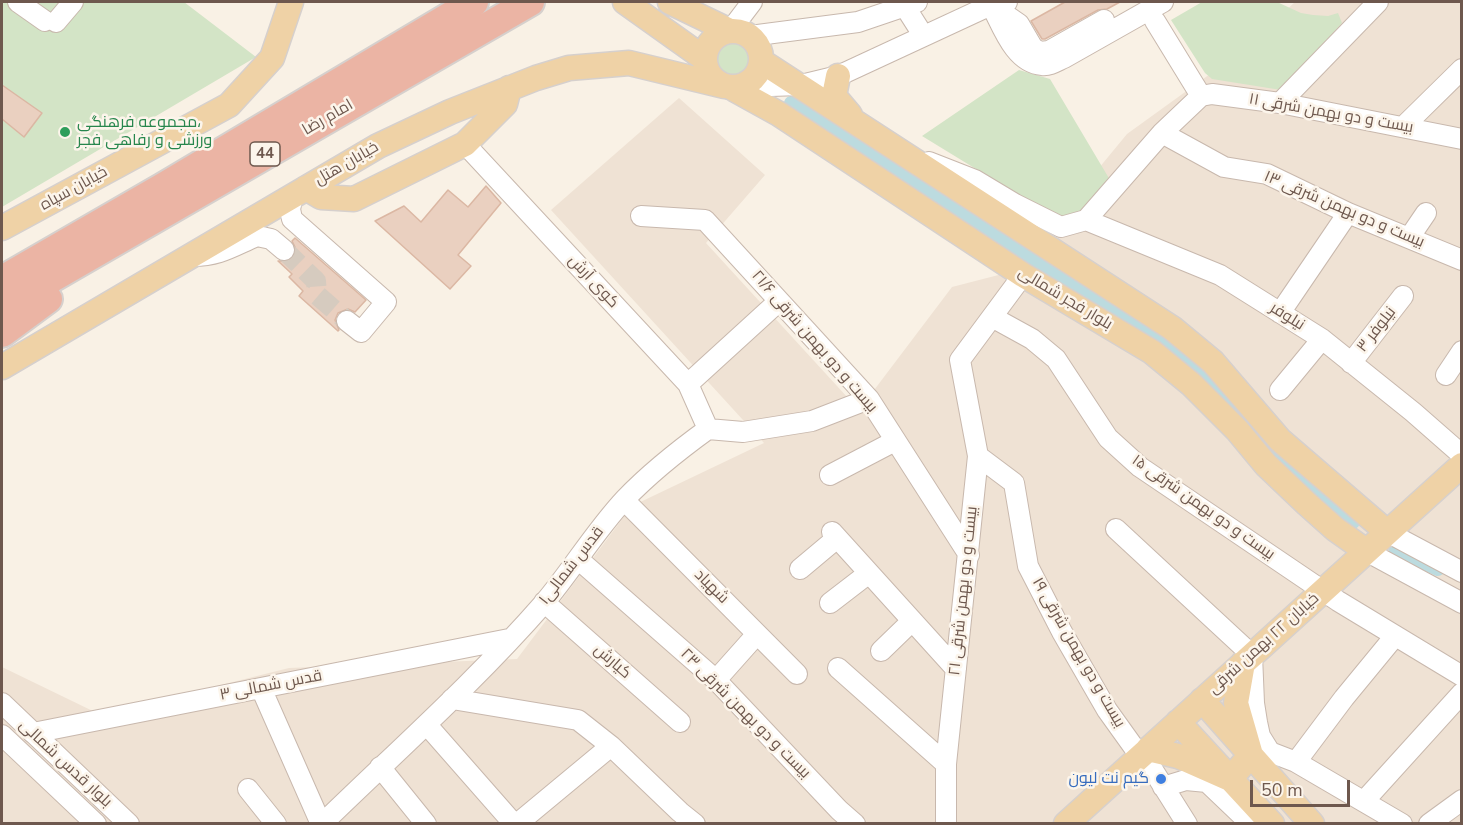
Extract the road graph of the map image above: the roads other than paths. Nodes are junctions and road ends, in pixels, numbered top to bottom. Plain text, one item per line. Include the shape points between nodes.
1 (18, 2) edge
2 (38, 2) edge
3 (56, 2) edge
4 (73, 2) edge
5 (291, 2) edge
6 (474, 2) edge
7 (530, 2) edge
8 (625, 2) edge
9 (670, 2) edge
10 (752, 2) edge
11 (908, 2) edge
12 (1137, 2) edge
13 (1163, 2) edge
14 (1378, 2) edge
15 (999, 3) edge
16 (1155, 21) dead end
17 (740, 34) junction
18 (923, 36) junction
19 (705, 59) junction
20 (762, 61) junction
21 (1461, 69) edge
22 (838, 76) junction
23 (801, 85) junction
24 (732, 87) junction
25 (509, 88) junction
26 (1201, 96) junction
27 (1280, 103) junction
28 (855, 122) junction
29 (1403, 127) junction
30 (1162, 133) junction
31 (1461, 139) edge
32 (465, 144) junction
33 (905, 153) junction
34 (300, 192) junction
35 (167, 197) junction
36 (1348, 213) junction
37 (1426, 213) dead end
38 (641, 216) dead end
39 (1086, 220) junction
40 (2, 228) edge
41 (1409, 238) junction
42 (284, 250) tunnel mouth
43 (193, 256) junction
44 (1461, 260) edge
45 (2, 261) edge
46 (1023, 275) junction
47 (2, 280) edge
48 (1403, 296) dead end
49 (779, 301) junction
50 (2, 307) edge
51 (1280, 313) junction
52 (992, 317) junction
53 (347, 321) tunnel mouth
54 (2, 333) edge
55 (1322, 339) junction
56 (1461, 351) edge
57 (1351, 363) junction
58 (2, 367) edge
59 (1446, 375) dead end
60 (688, 384) junction
61 (1280, 390) dead end
62 (869, 399) junction
63 (708, 429) junction
64 (896, 441) junction
65 (1461, 455) edge
66 (978, 456) junction
67 (1461, 465) edge
68 (830, 476) dead end
69 (624, 500) junction
70 (1116, 529) dead end
71 (1387, 532) junction
72 (1366, 551) junction
73 (969, 555) junction
74 (578, 559) junction
75 (800, 569) dead end
76 (1461, 572) edge
77 (869, 573) junction
78 (1323, 591) junction
79 (544, 602) junction
80 (830, 603) dead end
81 (1461, 603) edge
82 (912, 621) junction
83 (758, 634) junction
84 (1395, 636) junction
85 (509, 639) junction
86 (881, 651) dead end
87 (1248, 659) junction
88 (838, 668) dead end
89 (956, 669) junction
90 (797, 674) dead end
91 (1461, 676) edge
92 (716, 681) junction
93 (261, 688) junction
94 (1461, 693) edge
95 (452, 699) junction
96 (1202, 700) junction
97 (2, 703) edge
98 (680, 722) dead end
99 (1178, 722) junction
100 (427, 724) junction
101 (33, 733) junction
102 (2, 735) edge
103 (611, 746) junction
104 (1251, 755) junction
105 (1296, 762) junction
106 (946, 764) junction
107 (1151, 766) junction
108 (380, 767) junction
109 (1230, 779) junction
110 (248, 789) dead end
111 (1365, 800) junction
112 (1461, 800) edge
113 (114, 809) junction
114 (680, 820) edge
115 (98, 824) edge
116 (129, 824) edge
117 (276, 824) edge
118 (322, 824) edge
119 (426, 824) edge
120 (515, 824) edge
121 (855, 824) edge
122 (946, 824) edge
123 (1066, 824) edge
124 (1186, 824) edge
125 (1251, 824) edge
126 (1272, 824) edge
127 (1312, 824) edge
128 (1402, 824) edge
129 (1429, 824) edge

1 - 4 street via 50,22
2 - 3 street via 49,10
5 - 40 main road, خیابان سپاه via 272,58 229,105
6 - 35 highway, امام رضا / 44
7 - 35 highway, امام رضا / 44
8 - 19 main road
9 - 17 main road
10 - 17 street
11 - 17 street via 858,22
11 - 18 street
12 - 15 street via 1050,51 1040,52
13 - 15 street via 1064,58 1041,65 1015,49
14 - 27 street
15 - 18 street
16 - 26 street
17 - 19 main road via 715,38
17 - 20 main road via 756,43
18 - 22 street
19 - 24 main road via 710,76
20 - 23 main road, بلوار فجر شمالی
20 - 24 main road via 754,78
21 - 29 street
22 - 23 street
22 - 28 main road via 834,96
23 - 24 street
23 - 28 main road, بلوار فجر شمالی
24 - 25 main road, خیابان هتل via 629,63 568,68
24 - 46 main road, بلوار فجر شمالی
25 - 32 main road via 506,104
25 - 34 main road, خیابان هتل via 378,146
26 - 27 street, بیست و دو بهمن شرقی ۱۱
26 - 30 street
27 - 29 street, بیست و دو بهمن شرقی ۱۱
28 - 33 main road, بلوار فجر شمالی
29 - 31 street, بیست و دو بهمن شرقی ۱۱
30 - 36 street, بیست و دو بهمن شرقی ۱۳ via 1224,167 1267,174
30 - 39 street
32 - 34 main road via 354,199
32 - 60 street, کوی آرش
33 - 39 street via 975,180 1061,227
33 - 71 main road, بلوار فجر شمالی via 1172,328 1213,362 1280,440
34 - 43 main road, خیابان هتل
34 - 53 street via 290,209 292,219 386,302 361,332
35 - 45 highway
35 - 47 highway, امام رضا / 44
35 - 50 highway, امام رضا / 44
35 - 54 highway
36 - 41 street, بیست و دو بهمن شرقی ۱۳
36 - 51 street
37 - 41 street
38 - 49 street, بیست و دو بهمن شرقی ۲۱/۶ via 705,220
39 - 51 street, نیلوفر via 1220,275
41 - 44 street, بیست و دو بهمن شرقی ۱۳
42 - 43 street via 271,239 257,236 225,252
43 - 58 main road, خیابان هتل
46 - 52 street
46 - 72 main road, بلوار فجر شمالی via 1152,352 1191,384 1307,504
48 - 57 street, نیلوفر ۳
49 - 60 street
49 - 62 street, بیست و دو بهمن شرقی ۲۱/۶
51 - 55 street, نیلوفر
52 - 66 street, بیست و دو بهمن شرقی ۲۱ via 960,360
52 - 78 street, بیست و دو بهمن شرقی ۱۵ via 1032,339 1056,359 1108,438 1140,467
55 - 57 street, نیلوفر
55 - 61 street
56 - 59 street
57 - 65 street, نیلوفر
60 - 63 street, کوی آرش
62 - 63 street via 812,421 743,432
62 - 64 street, بیست و دو بهمن شرقی ۲۱/۶
63 - 69 street, قدس شمالی۱
64 - 68 street
64 - 73 street, بیست و دو بهمن شرقی ۲۱/۶
66 - 73 street, بیست و دو بهمن شرقی ۲۱
66 - 107 street, بیست و دو بهمن شرقی ۱۹ via 1014,483 1028,566 1107,710
67 - 71 main road, خیابان ۲۲ بهمن شرقی
69 - 74 street, قدس شمالی۱
69 - 83 street, شهیاد
70 - 87 street
71 - 72 main road, خیابان ۲۲ بهمن شرقی
71 - 76 street
72 - 78 main road, خیابان ۲۲ بهمن شرقی
72 - 81 street
73 - 89 street, بیست و دو بهمن شرقی ۲۱
74 - 79 street, قدس شمالی۱
74 - 92 street, بیست و دو بهمن شرقی ۲۳
75 - 77 street via 835,535
77 - 80 street
77 - 82 street
78 - 84 street, بیست و دو بهمن شرقی ۱۵
78 - 87 main road, خیابان ۲۲ بهمن شرقی
79 - 85 street, قدس شمالی۱
79 - 98 street, کیارش
82 - 86 street
82 - 89 street
83 - 90 street, شهیاد
83 - 92 street
84 - 91 street, بیست و دو بهمن شرقی ۱۵
84 - 105 street
85 - 93 street, قدس شمالی ۳
85 - 95 street, قدس شمالی۱
87 - 96 main road, خیابان ۲۲ بهمن شرقی
87 - 104 main road via 1236,703
87 - 105 street via 1260,736 1269,752
88 - 106 street
89 - 106 street, بیست و دو بهمن شرقی ۲۱
92 - 121 street, بیست و دو بهمن شرقی ۲۳
93 - 101 street, قدس شمالی ۳
93 - 118 street
94 - 111 street
95 - 100 street, قدس شمالی۱
95 - 103 street via 578,720
96 - 99 main road, خیابان ۲۲ بهمن شرقی
96 - 104 main road
97 - 101 street, بلوار قدس شمالی
99 - 107 main road, خیابان ۲۲ بهمن شرقی
99 - 109 main road
100 - 108 street, قدس شمالی۱
100 - 120 street
101 - 113 street, بلوار قدس شمالی
102 - 115 street, بلوار قدس شمالی
103 - 114 street
103 - 120 street
104 - 109 main road
104 - 127 main road
105 - 111 street
106 - 122 street, بیست و دو بهمن شرقی ۲۱
107 - 109 main road via 1178,756
107 - 123 main road, خیابان ۲۲ بهمن شرقی
107 - 124 street, بیست و دو بهمن شرقی ۱۹
107 - 125 street via 1186,780 1207,782
108 - 118 street, قدس شمالی۱
108 - 119 street
109 - 126 main road
110 - 117 street
111 - 128 street
112 - 129 street
113 - 115 street
113 - 116 street, بلوار قدس شمالی

